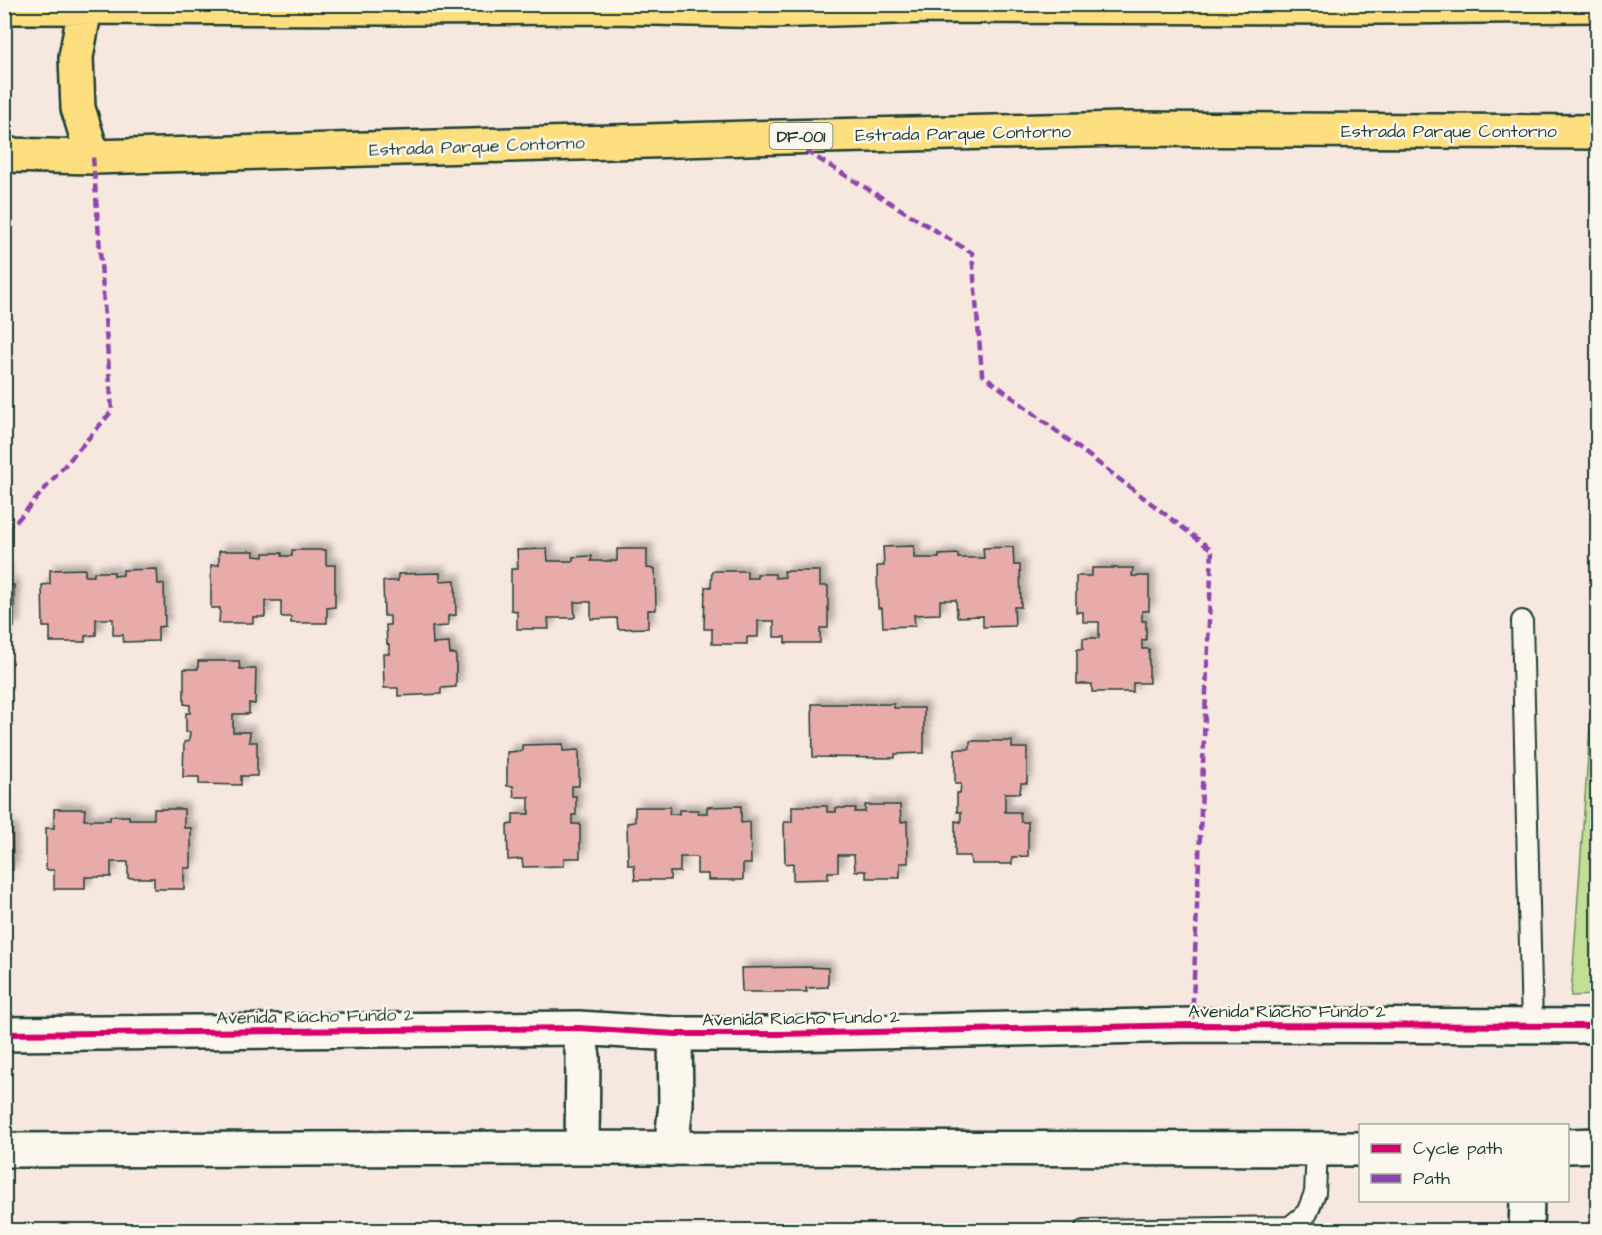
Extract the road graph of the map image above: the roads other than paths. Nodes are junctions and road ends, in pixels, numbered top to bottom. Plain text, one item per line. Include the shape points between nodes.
1 (930, 5) edge
2 (1598, 5) edge
3 (615, 6) edge
4 (4, 7) edge
5 (85, 8) junction
6 (1598, 132) edge
7 (4, 155) edge
8 (93, 157) junction
9 (1522, 621) dead end
10 (1598, 1026) edge
11 (1532, 1027) junction
12 (578, 1028) junction
13 (4, 1034) edge
14 (675, 1034) junction
15 (1598, 1145) edge
16 (1569, 1146) edge
17 (582, 1148) junction
18 (671, 1149) junction
19 (1359, 1149) edge
20 (4, 1150) edge
21 (1317, 1150) junction
22 (1527, 1202) edge
23 (1085, 1230) edge
24 (1526, 1230) edge

1 - 2 highway
1 - 3 highway via 770,11
3 - 5 highway
4 - 5 highway
5 - 8 highway via 76,57 78,108
6 - 8 highway, Estrada Parque Contorno / DF-001 via 1125,129
7 - 8 highway, Estrada Parque Contorno / DF-001
9 - 11 lane
10 - 11 street, Avenida Riacho Fundo 2
11 - 14 street, Avenida Riacho Fundo 2 via 1192,1025
12 - 13 street, Avenida Riacho Fundo 2
12 - 14 street, Avenida Riacho Fundo 2
12 - 17 street via 583,1057
14 - 18 street via 676,1104
15 - 16 street
17 - 18 street
17 - 20 street
18 - 21 street
19 - 21 street
21 - 23 lane via 1315,1192 1307,1213 1290,1227
22 - 24 street

